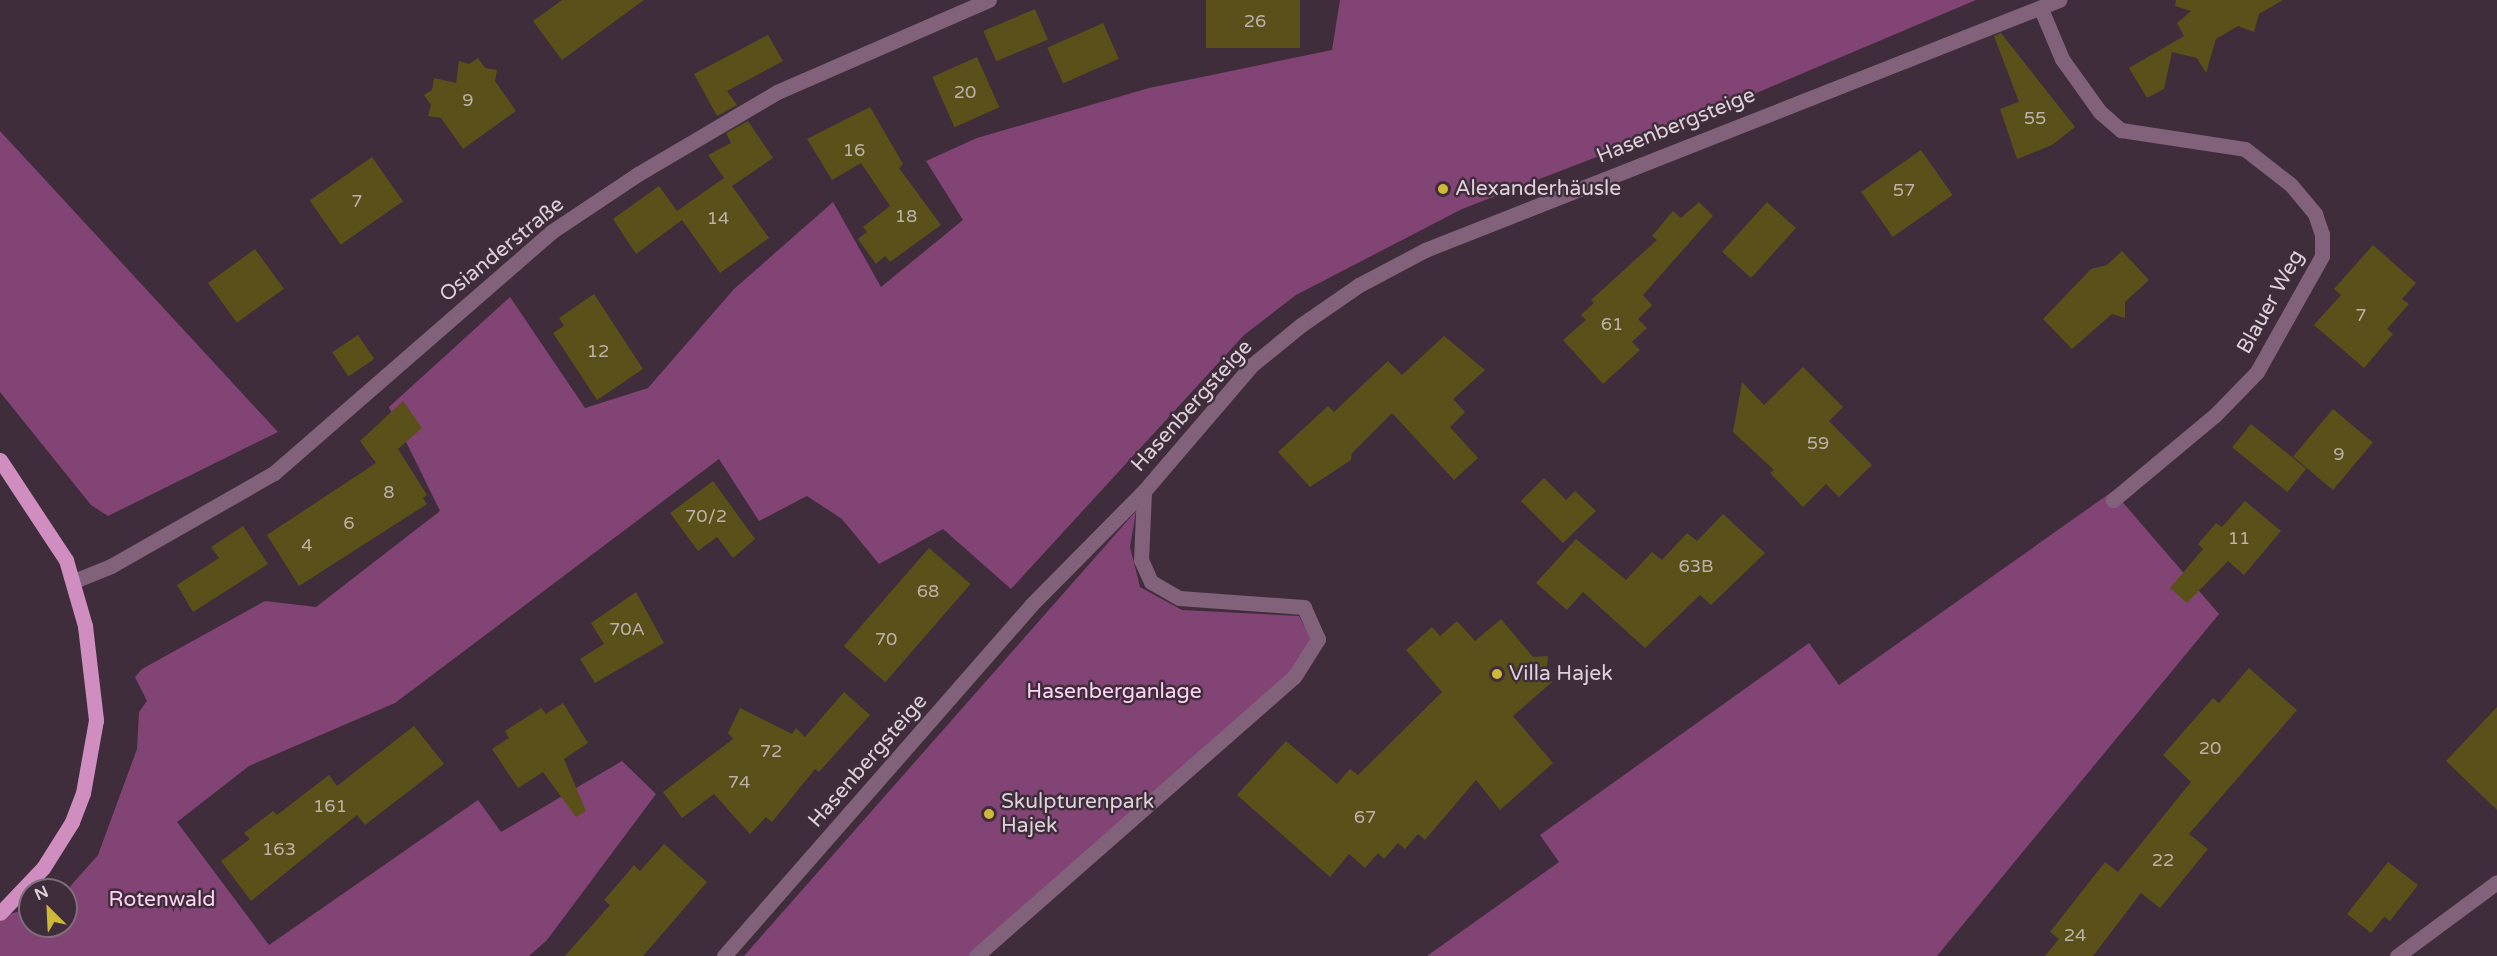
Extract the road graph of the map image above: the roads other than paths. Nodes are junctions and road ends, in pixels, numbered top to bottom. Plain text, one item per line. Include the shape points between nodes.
1 (989, 0) edge
2 (2059, 0) edge
3 (2041, 9) junction
4 (0, 460) edge
5 (1144, 491) junction
6 (2113, 500) dead end
7 (74, 581) junction
8 (2497, 882) edge
9 (0, 913) edge
10 (724, 956) edge
11 (976, 956) edge
12 (2397, 956) edge

1 - 7 street, Osianderstraße via 777,93 638,174 550,232 274,473 111,566
2 - 3 street, Hasenbergsteige
3 - 5 street, Hasenbergsteige via 1693,141 1425,250 1368,280 1252,365
3 - 6 street, Blauer Weg via 2062,59 2100,112 2121,130 2140,137 2245,149 2291,185 2315,214 2322,234 2322,256 2257,372 2215,415
4 - 7 main road via 54,537
5 - 10 street, Hasenbergsteige via 1031,605
5 - 11 street, Hasenbergsteige via 1141,560 1151,582 1179,598 1304,607 1318,639 1294,677
7 - 9 main road via 92,661 96,720 83,794 60,844
8 - 12 street

